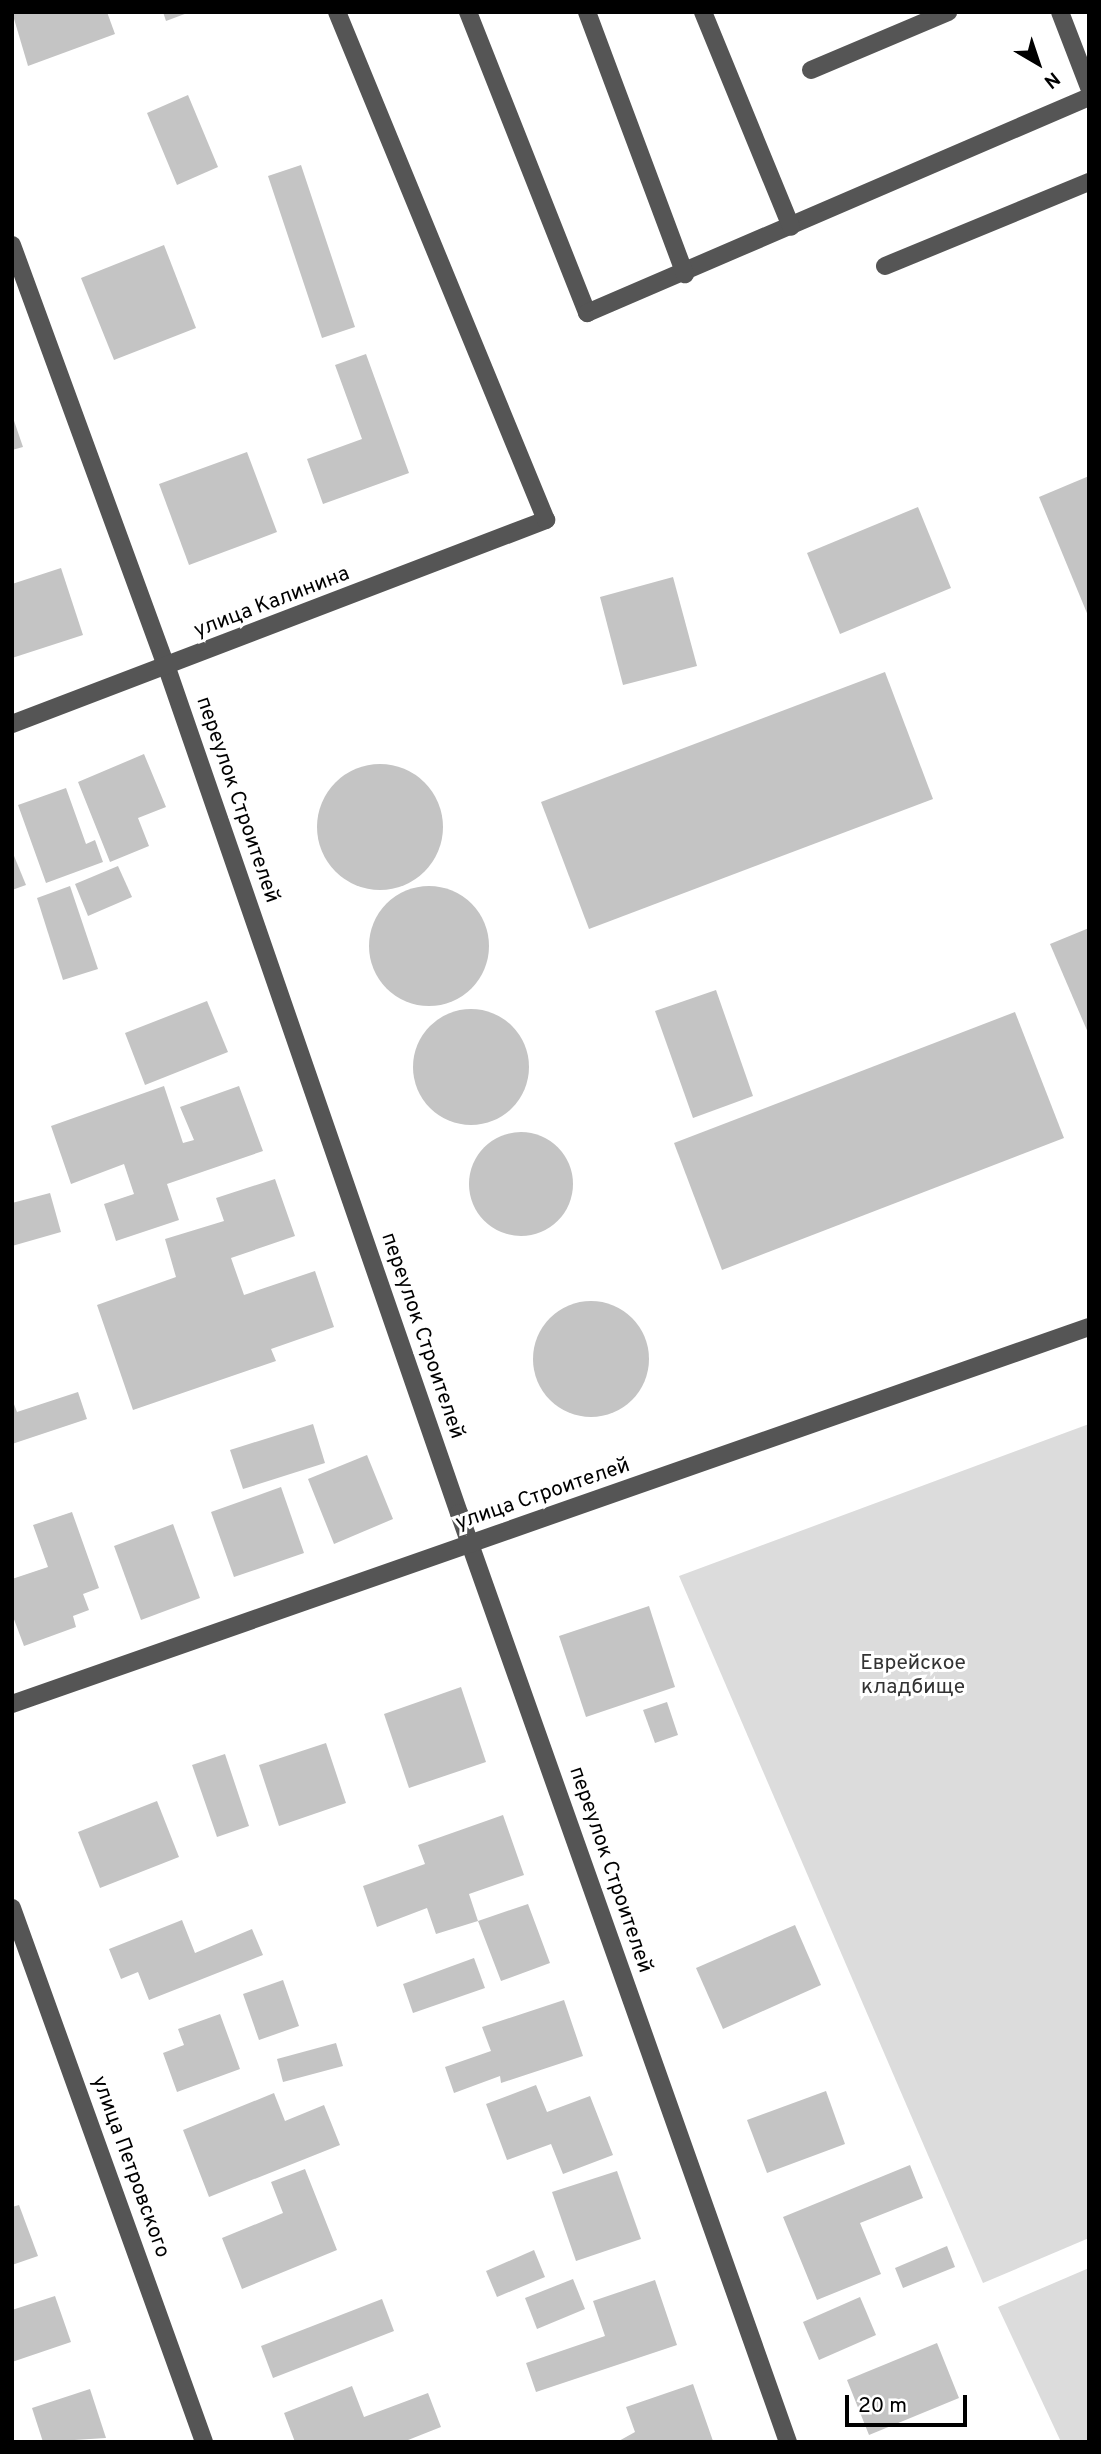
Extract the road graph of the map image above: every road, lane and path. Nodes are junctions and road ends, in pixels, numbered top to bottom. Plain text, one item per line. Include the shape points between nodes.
1 (337, 12) edge
2 (468, 12) edge
3 (587, 12) edge
4 (703, 12) edge
5 (948, 12) edge
6 (1060, 12) edge
7 (811, 70) dead end
8 (1089, 87) edge
9 (1089, 97) edge
10 (1089, 182) edge
11 (791, 227) junction
12 (12, 245) edge
13 (885, 267) dead end
14 (685, 274) junction
15 (167, 668) junction
16 (12, 724) edge
17 (1089, 1327) edge
18 (471, 1545) junction
19 (12, 1704) edge
20 (12, 1908) edge
21 (204, 2442) edge
22 (788, 2442) edge

1 - 15 street, улица Калинина via 546,520
2 - 14 street via 587,313
3 - 14 street
4 - 11 street
5 - 7 street
6 - 8 street
9 - 11 street
10 - 13 street
11 - 14 street
12 - 15 street, переулок Строителей
15 - 16 street, улица Калинина
15 - 18 street, переулок Строителей
17 - 18 street, улица Строителей
18 - 19 street, улица Строителей
18 - 22 street, переулок Строителей
20 - 21 street, улица Петровского

